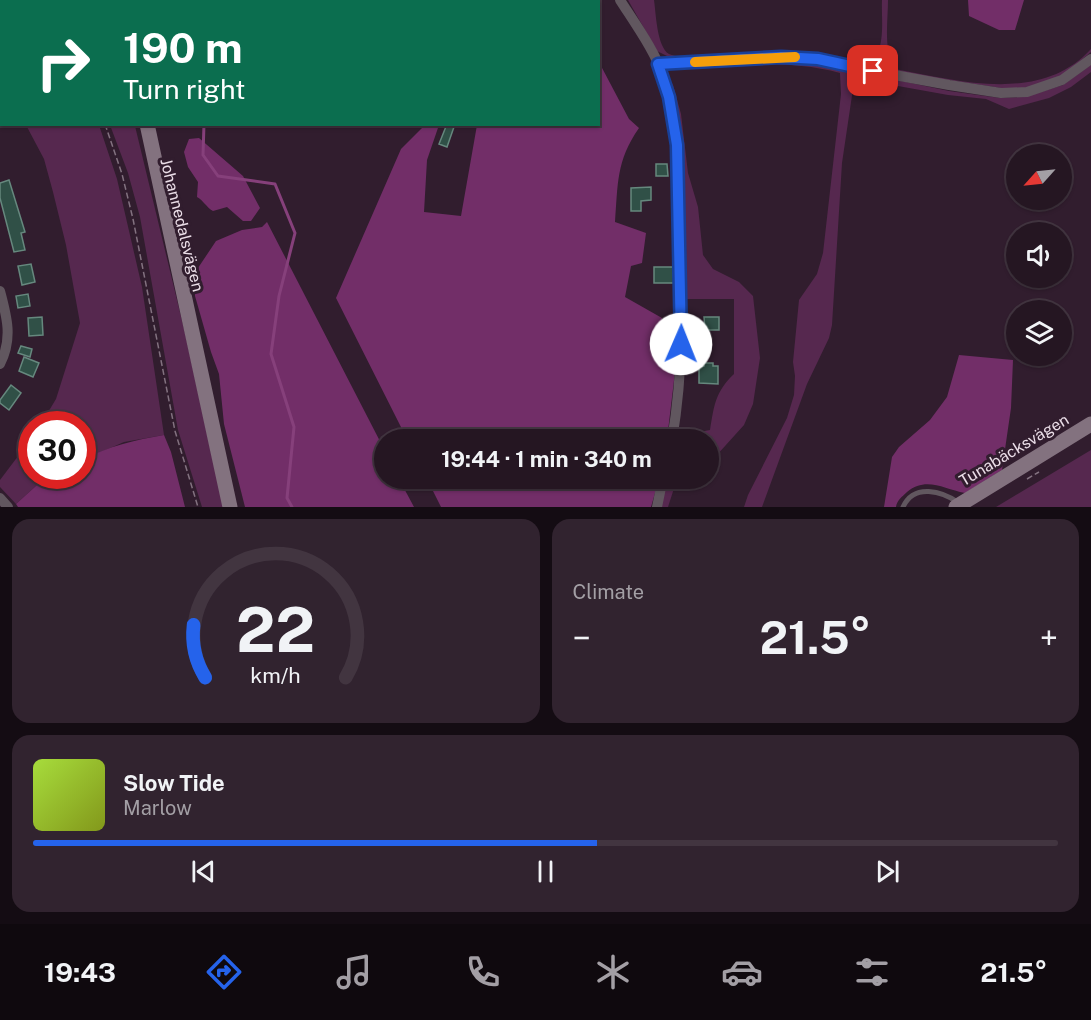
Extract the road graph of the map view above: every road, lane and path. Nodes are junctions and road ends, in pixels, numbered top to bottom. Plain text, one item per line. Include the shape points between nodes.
1 (620, 0) edge
2 (1091, 58) edge
3 (658, 64) junction
4 (106, 126) edge
5 (140, 126) edge
6 (147, 126) edge
7 (0, 291) edge
8 (191, 333) junction
9 (0, 364) edge
10 (1091, 424) edge
11 (674, 429) edge
12 (661, 489) edge
13 (958, 506) edge
14 (198, 507) edge
15 (230, 507) edge
16 (657, 507) edge
17 (903, 507) edge

1 - 3 street
2 - 3 street via 1076,72 1052,84 1026,92 1001,93 802,58
3 - 11 street via 669,97 678,156 682,325
4 - 14 path via 133,219 172,421
5 - 8 main road, Johannedalsvägen
6 - 8 main road, Johannedalsvägen
7 - 9 street via 8,320 8,342
8 - 15 main road, Johannedalsvägen
10 - 13 main road, Tunabäcksvägen
12 - 16 street
13 - 17 lane via 947,495 924,490 913,495

